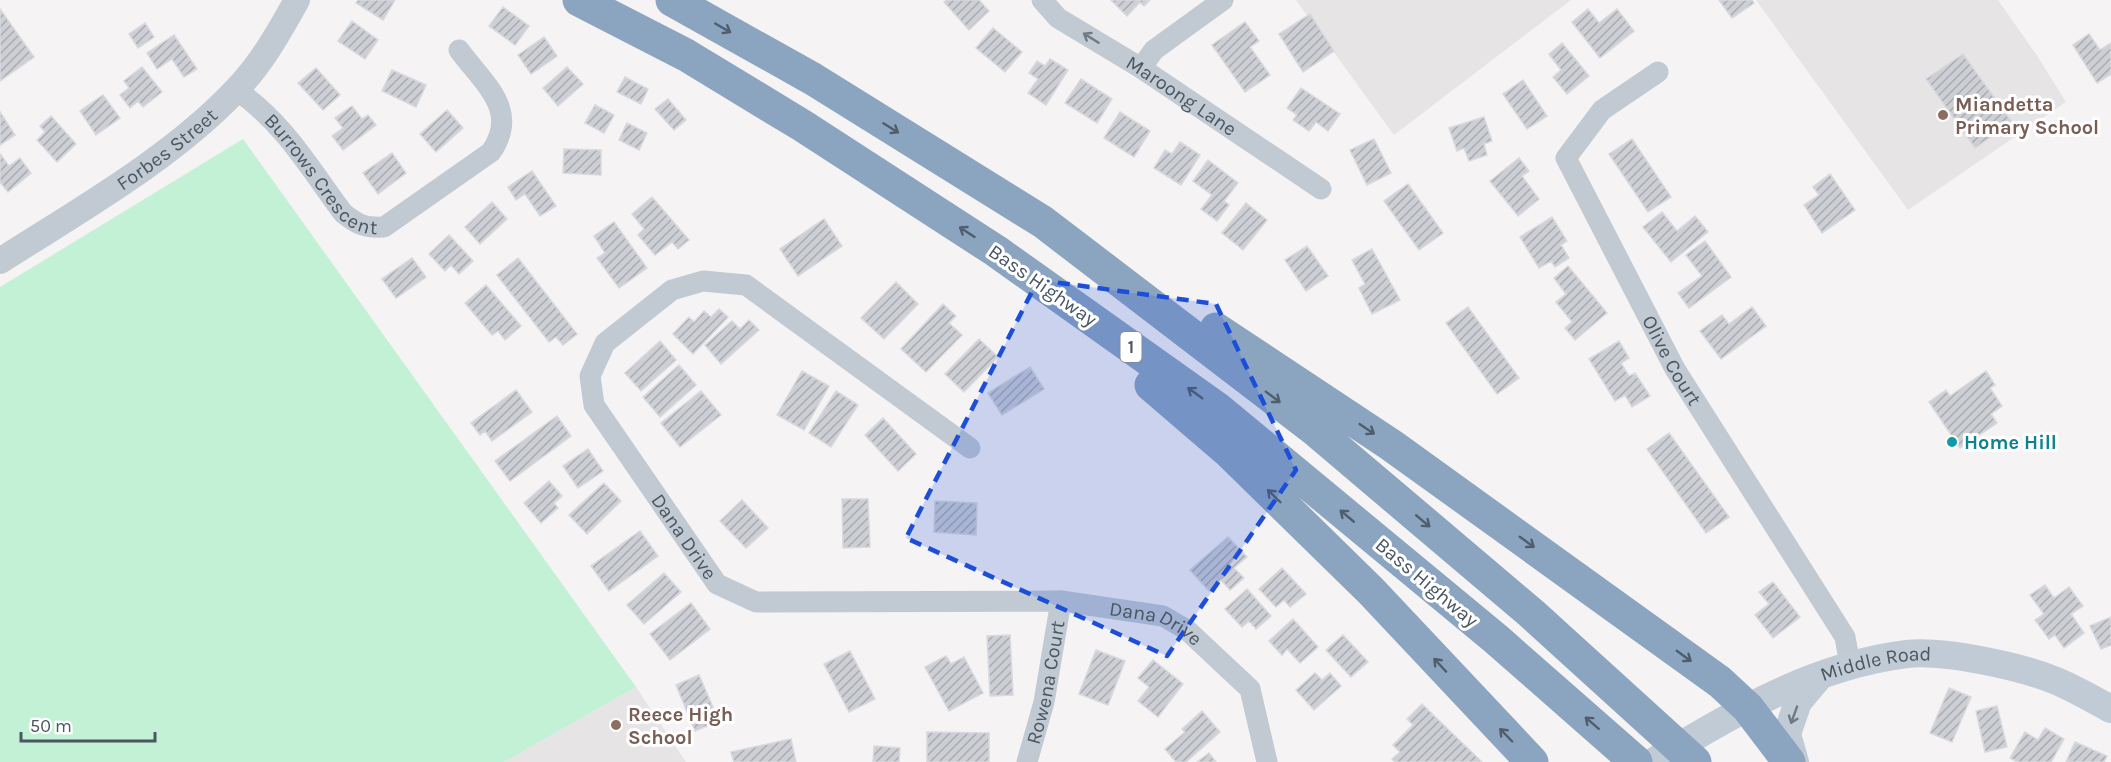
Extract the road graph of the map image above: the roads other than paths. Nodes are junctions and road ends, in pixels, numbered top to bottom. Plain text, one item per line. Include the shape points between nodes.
1 (297, 0) edge
2 (579, 0) edge
3 (672, 0) edge
4 (1042, 0) edge
5 (1223, 0) edge
6 (459, 50) dead end
7 (1141, 68) junction
8 (1658, 72) dead end
9 (236, 90) junction
10 (1321, 189) dead end
11 (1043, 222) junction
12 (996, 251) junction
13 (0, 261) edge
14 (970, 448) dead end
15 (1061, 601) junction
16 (1850, 665) junction
17 (1821, 676) junction
18 (2111, 709) edge
19 (1734, 714) junction
20 (1027, 762) edge
21 (1267, 762) edge
22 (1532, 762) edge
23 (1636, 762) edge
24 (1653, 762) edge
25 (1695, 762) edge
26 (1789, 762) edge
27 (1795, 762) edge

1 - 9 street, Forbes Street via 266,53
12 -> 2 highway, Bass Highway / 1 via 706,67
3 -> 11 highway, 1 via 813,79
7 -> 4 street, Maroong Lane via 1058,18
5 - 7 street via 1154,50
6 - 9 street, Burrows Crescent via 499,104 501,138 491,152 384,227 369,228 343,213 275,121
7 - 10 street, Maroong Lane
8 - 16 street, Olive Court via 1602,111 1566,158 1675,369 1845,637
9 - 13 street, Forbes Street via 195,128 127,179
11 -> 19 highway via 1391,445 1720,682
11 -> 25 highway, 1 via 1315,430 1531,613
22 -> 12 highway via 1371,591 1229,452
23 -> 12 highway, Bass Highway / 1 via 1496,639 1218,410
14 - 15 street, Dana Drive via 746,285 703,281 672,290 605,342 590,376 594,405 717,584 756,602
15 - 20 street, Rowena Court via 1044,702
15 - 21 street, Dana Drive via 1163,616 1187,630 1250,689
16 - 17 main road, Middle Road
16 - 18 main road, Middle Road via 1908,654 1994,663 2054,680
17 - 19 main road, Middle Road
17 -> 27 main road via 1798,702 1787,734
19 - 24 main road, Middle Road
19 - 26 highway

